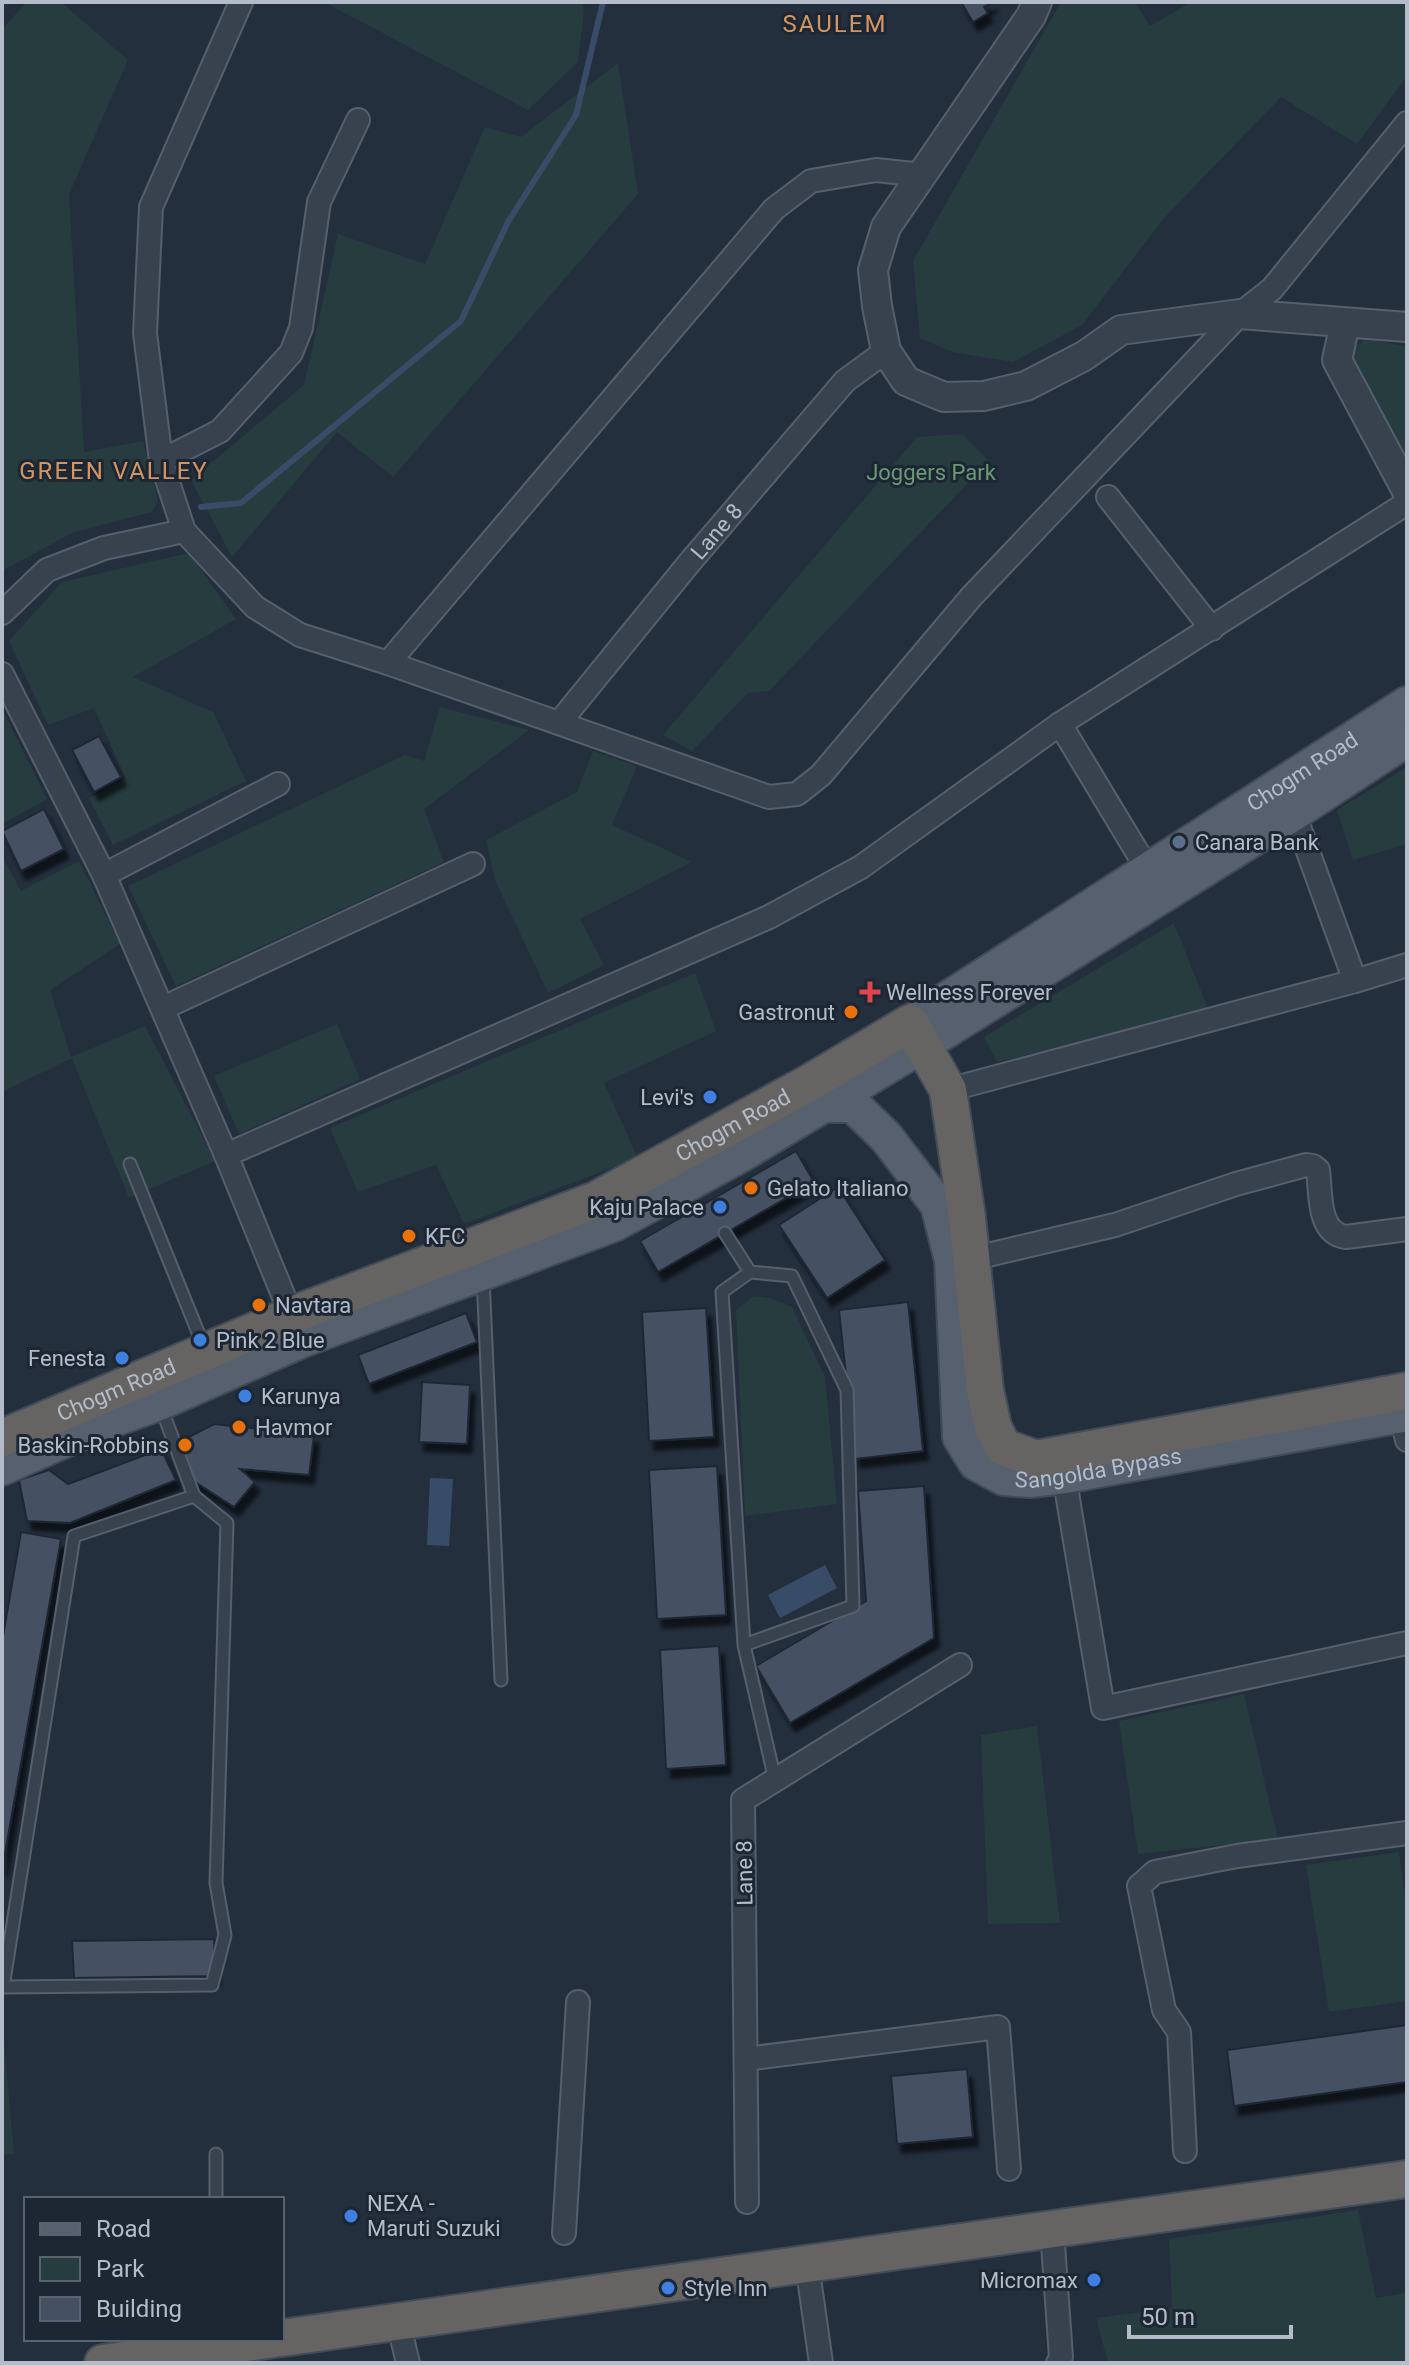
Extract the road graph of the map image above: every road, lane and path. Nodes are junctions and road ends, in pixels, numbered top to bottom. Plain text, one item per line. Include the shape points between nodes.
1 (241, 2) edge
2 (1037, 2) edge
3 (358, 120) dead end
4 (1407, 123) edge
5 (923, 175) junction
6 (1240, 314) junction
7 (1345, 323) junction
8 (1407, 327) edge
9 (886, 351) junction
10 (161, 461) junction
11 (1407, 491) edge
12 (1108, 497) dead end
13 (1407, 503) edge
14 (184, 531) junction
15 (2, 613) edge
16 (1212, 629) junction
17 (388, 663) junction
18 (2, 674) edge
19 (1407, 704) edge
20 (559, 723) junction
21 (1060, 724) junction
22 (1407, 739) edge
23 (278, 784) dead end
24 (1294, 813) junction
25 (473, 864) dead end
26 (1148, 870) junction
27 (104, 875) junction
28 (1407, 965) edge
29 (1355, 981) junction
30 (163, 1008) junction
31 (916, 1034) junction
32 (948, 1090) junction
33 (822, 1105) junction
34 (226, 1155) junction
35 (130, 1164) dead end
36 (1407, 1229) edge
37 (725, 1233) dead end
38 (971, 1259) junction
39 (750, 1272) junction
40 (483, 1273) junction
41 (297, 1328) junction
42 (206, 1352) junction
43 (159, 1403) junction
44 (1404, 1411) edge
45 (3, 1457) edge
46 (1063, 1465) junction
47 (194, 1496) junction
48 (1407, 1643) edge
49 (744, 1645) junction
50 (960, 1665) dead end
51 (501, 1680) dead end
52 (775, 1780) junction
53 (1407, 1833) edge
54 (578, 2002) dead end
55 (746, 2059) junction
56 (1185, 2151) dead end
57 (216, 2154) dead end
58 (1009, 2169) dead end
59 (1407, 2179) edge
60 (216, 2197) edge
61 (747, 2202) dead end
62 (1052, 2230) junction
63 (564, 2233) dead end
64 (807, 2264) junction
65 (398, 2322) junction
66 (284, 2338) edge
67 (260, 2341) edge
68 (103, 2363) edge
69 (408, 2363) edge
70 (821, 2363) edge
71 (1058, 2363) edge

1 - 10 street via 151,207 145,333
2 - 5 street
3 - 10 street via 319,202 301,328 291,353 220,431
4 - 6 street via 1272,289
5 - 9 street via 886,227 873,270
5 - 17 street via 876,170 811,181 774,209
6 - 7 street
6 - 9 street via 1121,330 1026,386 984,396 944,397 906,381
6 - 20 street via 972,596 821,775 797,794 769,797
7 - 8 street
7 - 11 street via 1337,360
9 - 20 street, Lane 8 via 845,381
10 - 14 street
12 - 16 street
13 - 16 street
14 - 15 street via 104,548 47,570
14 - 17 street via 255,607 300,635
16 - 21 street
17 - 20 street
18 - 27 street
19 - 26 main road, Chogm Road
21 - 26 street
21 - 34 street via 861,867 769,917
22 - 24 main road, Chogm Road
23 - 27 street
24 - 29 street
24 - 31 main road, Chogm Road
25 - 30 street
26 - 31 main road, Chogm Road
27 - 30 street
28 - 29 street
29 - 32 street
30 - 34 street
31 - 32 highway, Sangolda Bypass
31 - 33 main road, Chogm Road
31 - 41 highway, Chogm Road via 811,1082 596,1200
32 - 38 highway, Sangolda Bypass
33 - 40 main road, Chogm Road via 699,1186
33 - 46 main road, Sangolda Bypass via 853,1105 886,1137 938,1205 952,1260 960,1437 976,1463 1004,1478 1030,1480
34 - 41 street
35 - 42 lane
36 - 38 street via 1336,1236 1325,1220 1318,1170 1306,1165 1115,1225
37 - 39 lane
38 - 46 highway, Sangolda Bypass via 993,1427 1003,1447
39 - 49 lane via 722,1292
39 - 49 lane via 792,1276 847,1390 853,1606
40 - 41 main road, Chogm Road
40 - 51 lane
41 - 42 highway, Chogm Road
41 - 43 main road, Chogm Road
42 - 45 highway, Chogm Road
43 - 45 main road, Chogm Road
43 - 47 lane
44 - 46 highway, Sangolda Bypass
46 - 48 street via 1103,1708
47 - 47 lane via 227,1523 216,1883 225,1935 212,1985 3,1987 74,1536
49 - 52 lane
50 - 52 street, Lane 8
52 - 55 street, Lane 8 via 743,1800
53 - 56 street via 1155,1872 1139,1886 1164,2010 1179,2032
54 - 63 street
55 - 58 street via 998,2027
55 - 61 street, Lane 8
57 - 60 lane
59 - 62 highway
62 - 64 highway
62 - 71 street
64 - 65 highway
64 - 70 street
65 - 66 highway
65 - 69 street
67 - 68 highway

